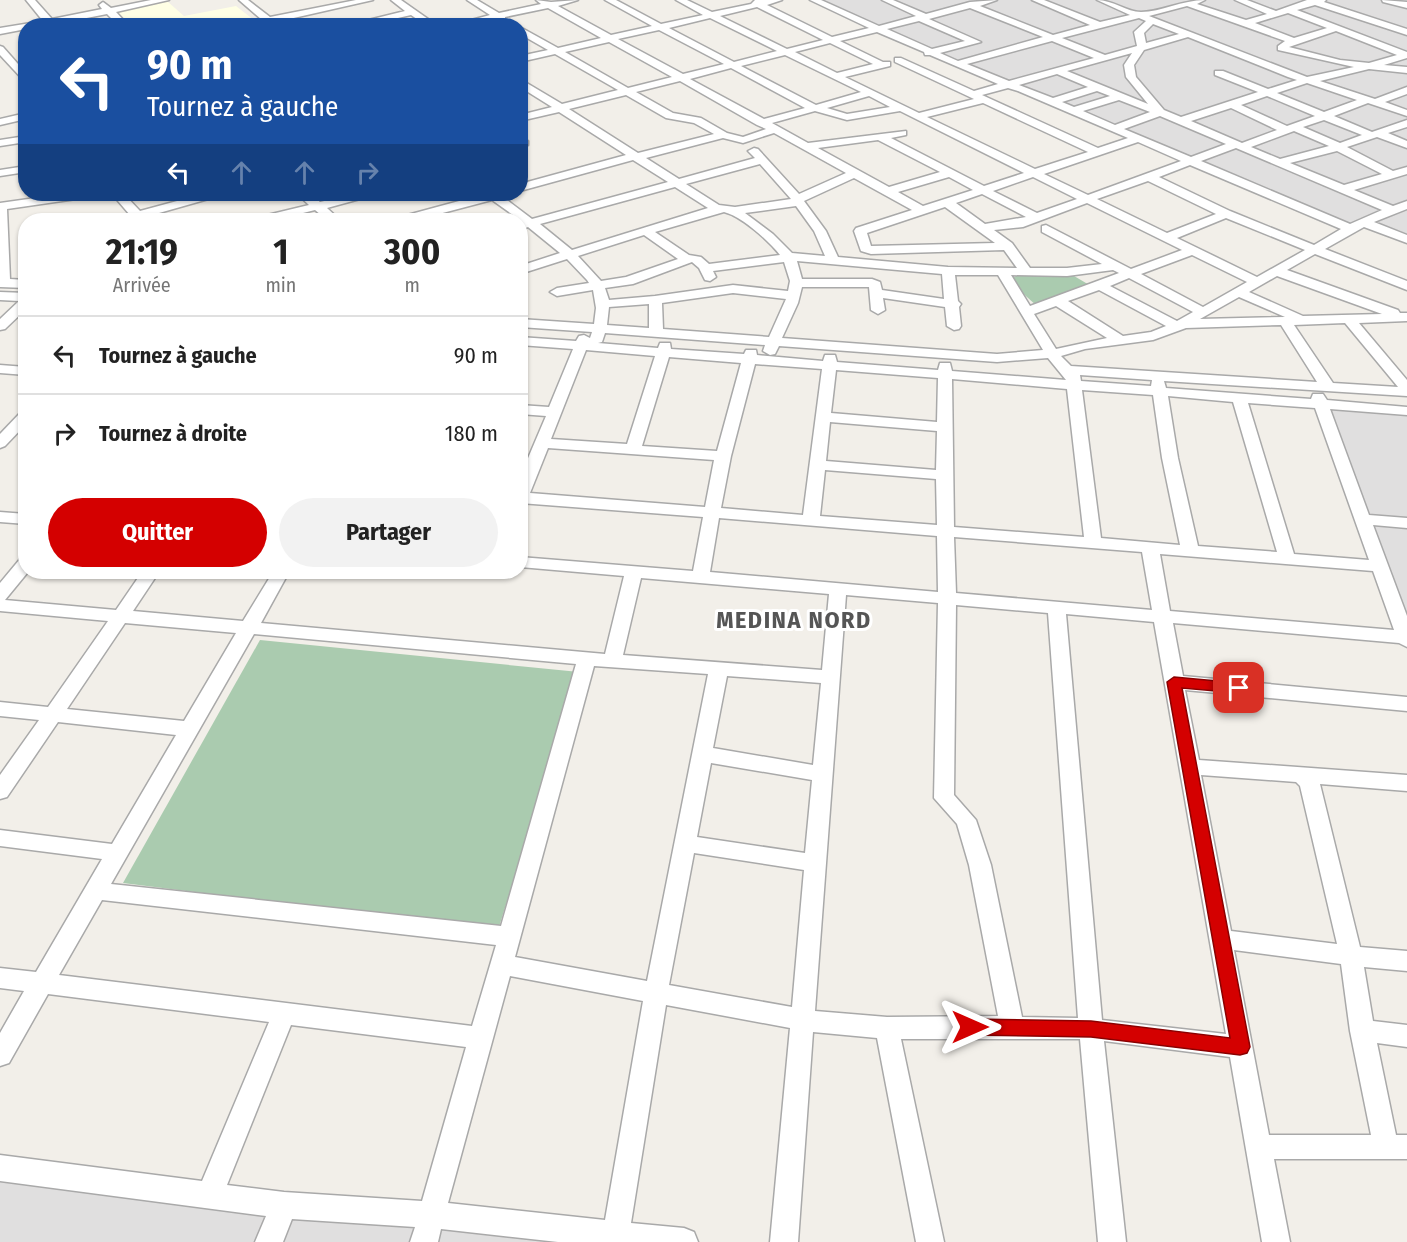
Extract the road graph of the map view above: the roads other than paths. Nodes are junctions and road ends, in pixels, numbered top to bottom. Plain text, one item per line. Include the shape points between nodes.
1 (30, 0) edge
2 (98, 0) edge
3 (165, 0) edge
4 (243, 0) edge
5 (369, 0) edge
6 (394, 0) edge
7 (471, 0) edge
8 (540, 0) edge
9 (574, 0) edge
10 (609, 0) edge
11 (680, 0) edge
12 (748, 0) edge
13 (778, 0) edge
14 (814, 0) edge
15 (886, 0) edge
16 (957, 0) edge
17 (993, 0) edge
18 (1036, 0) edge
19 (1101, 0) edge
20 (1201, 0) edge
21 (1239, 0) edge
22 (1386, 0) edge
23 (1184, 1) edge
24 (1315, 1) edge
25 (758, 4) junction
26 (550, 5) junction
27 (970, 5) junction
28 (1407, 5) edge
29 (109, 10) junction
30 (952, 10) junction
31 (1288, 10) junction
32 (413, 12) junction
33 (1276, 14) junction
34 (1353, 14) junction
35 (711, 15) junction
36 (1142, 15) junction
37 (498, 16) junction
38 (1223, 16) junction
39 (922, 17) junction
40 (46, 18) edge
41 (76, 18) edge
42 (117, 18) edge
43 (266, 18) edge
44 (293, 18) edge
45 (385, 18) edge
46 (422, 18) edge
47 (489, 18) edge
48 (501, 18) edge
49 (972, 18) dead end
50 (1153, 19) junction
51 (1212, 19) dead end
52 (1246, 23) junction
53 (1099, 24) junction
54 (1326, 24) junction
55 (661, 27) junction
56 (18, 28) edge
57 (878, 28) junction
58 (1336, 28) junction
59 (1190, 30) junction
60 (0, 31) edge
61 (1407, 32) edge
62 (528, 35) edge
63 (1052, 37) junction
64 (610, 39) junction
65 (1021, 39) dead end
66 (832, 40) junction
67 (974, 41) junction
68 (1291, 42) junction
69 (1031, 43) junction
70 (1142, 46) junction
71 (1281, 48) junction
72 (0, 49) edge
73 (555, 51) junction
74 (785, 51) junction
75 (930, 52) junction
76 (998, 52) junction
77 (1407, 55) edge
78 (528, 57) edge
79 (1246, 57) junction
80 (1104, 58) junction
81 (898, 60) junction
82 (733, 64) junction
83 (957, 64) junction
84 (882, 65) junction
85 (1374, 65) junction
86 (17, 70) edge
87 (1058, 70) junction
88 (1407, 70) edge
89 (1219, 73) dead end
90 (836, 76) junction
91 (679, 78) junction
92 (1306, 80) junction
93 (1007, 85) junction
94 (528, 87) edge
95 (1098, 87) junction
96 (1407, 90) edge
97 (628, 92) junction
98 (1269, 92) junction
99 (870, 93) junction
100 (1120, 96) junction
101 (977, 97) junction
102 (1371, 101) junction
103 (1053, 102) junction
104 (1233, 105) junction
105 (560, 108) junction
106 (814, 108) junction
107 (901, 108) junction
108 (1073, 111) junction
109 (1160, 112) junction
110 (1407, 113) edge
111 (871, 114) junction
112 (1015, 115) junction
113 (528, 116) edge
114 (918, 116) junction
115 (1324, 116) junction
116 (847, 117) junction
117 (18, 118) edge
118 (1181, 121) junction
119 (0, 122) edge
120 (761, 123) junction
121 (1407, 123) edge
122 (1113, 129) junction
123 (1293, 129) junction
124 (774, 130) junction
125 (1374, 134) junction
126 (723, 135) junction
127 (879, 136) junction
128 (1137, 139) junction
129 (18, 140) edge
130 (743, 140) junction
131 (854, 140) junction
132 (0, 143) edge
133 (1240, 145) junction
134 (1407, 145) edge
135 (1339, 146) junction
136 (805, 147) junction
137 (1097, 153) junction
138 (637, 156) junction
139 (762, 160) junction
140 (1189, 161) junction
141 (1281, 162) junction
142 (18, 170) edge
143 (1407, 171) edge
144 (0, 173) edge
145 (949, 173) junction
146 (853, 174) junction
147 (1037, 174) junction
148 (1393, 174) junction
149 (1148, 176) junction
150 (677, 183) junction
151 (528, 186) edge
152 (1344, 189) junction
153 (985, 191) junction
154 (886, 192) junction
155 (1087, 198) junction
156 (39, 201) edge
157 (190, 201) edge
158 (311, 201) edge
159 (338, 201) edge
160 (471, 201) edge
161 (503, 201) edge
162 (797, 201) junction
163 (948, 203) junction
164 (1407, 205) edge
165 (317, 206) junction
166 (1, 207) edge
167 (717, 209) junction
168 (1392, 210) junction
169 (735, 211) junction
170 (923, 211) junction
171 (154, 213) edge
172 (290, 213) edge
173 (326, 213) edge
174 (429, 213) edge
175 (514, 213) edge
176 (1226, 214) junction
177 (1037, 218) junction
178 (1364, 222) junction
179 (528, 224) edge
180 (528, 227) edge
181 (983, 228) junction
182 (1046, 229) dead end
183 (1350, 229) junction
184 (646, 231) junction
185 (1167, 238) junction
186 (1407, 239) edge
187 (1008, 246) junction
188 (1315, 249) junction
189 (1194, 250) junction
190 (570, 254) junction
191 (790, 257) junction
192 (686, 259) junction
193 (833, 260) junction
194 (1113, 266) junction
195 (528, 267) edge
196 (706, 268) junction
197 (948, 271) junction
198 (1276, 271) junction
199 (1002, 272) junction
200 (1026, 272) junction
201 (1131, 275) junction
202 (1257, 282) junction
203 (18, 285) edge
204 (1101, 286) junction
205 (1407, 286) edge
206 (1, 287) edge
207 (599, 287) junction
208 (795, 289) junction
209 (557, 292) dead end
210 (717, 292) junction
211 (1238, 292) junction
212 (876, 293) junction
213 (18, 296) edge
214 (0, 300) edge
215 (18, 300) edge
216 (655, 300) junction
217 (1058, 301) junction
218 (602, 304) junction
219 (954, 304) junction
220 (18, 307) edge
221 (878, 310) dead end
222 (1027, 312) junction
223 (1202, 312) junction
224 (1405, 317) edge
225 (1349, 318) junction
226 (1305, 320) junction
227 (1285, 321) junction
228 (528, 325) edge
229 (1180, 325) junction
230 (0, 326) edge
231 (954, 326) dead end
232 (528, 334) edge
233 (656, 334) junction
234 (591, 338) junction
235 (1120, 340) junction
236 (528, 341) edge
237 (771, 348) junction
238 (664, 349) junction
239 (1053, 354) junction
240 (749, 356) junction
241 (997, 358) junction
242 (830, 362) junction
243 (0, 369) edge
244 (983, 369) junction
245 (945, 370) junction
246 (18, 371) edge
247 (1072, 377) junction
248 (1158, 387) junction
249 (1407, 391) edge
250 (1322, 396) junction
251 (1239, 398) junction
252 (1407, 403) edge
253 (528, 410) edge
254 (1407, 411) edge
255 (556, 412) junction
256 (823, 417) junction
257 (18, 424) edge
258 (945, 427) junction
259 (4, 439) edge
260 (543, 443) junction
261 (633, 450) junction
262 (723, 456) junction
263 (818, 465) junction
264 (944, 475) junction
265 (528, 480) edge
266 (528, 498) edge
267 (713, 514) junction
268 (0, 517) edge
269 (18, 518) edge
270 (1362, 519) junction
271 (811, 520) junction
272 (1407, 523) edge
273 (945, 532) junction
274 (1093, 542) junction
275 (1150, 548) junction
276 (1190, 550) junction
277 (1287, 558) junction
278 (528, 563) edge
279 (1379, 566) junction
280 (634, 572) junction
281 (18, 573) edge
282 (700, 577) junction
283 (146, 579) edge
284 (277, 579) edge
285 (838, 589) junction
286 (0, 595) edge
287 (947, 599) junction
288 (0, 605) edge
289 (1056, 607) junction
290 (120, 616) junction
291 (1162, 616) junction
292 (249, 627) junction
293 (1406, 639) edge
294 (588, 659) junction
295 (612, 661) junction
296 (719, 668) junction
297 (831, 677) junction
298 (1174, 682) junction
299 (1407, 704) edge
300 (0, 709) edge
301 (52, 714) junction
302 (190, 729) junction
303 (704, 754) junction
304 (1189, 767) junction
305 (824, 774) junction
306 (1302, 777) junction
307 (1407, 783) edge
308 (0, 791) edge
309 (0, 838) edge
310 (687, 844) junction
311 (119, 853) junction
312 (815, 863) junction
313 (97, 891) junction
314 (510, 937) junction
315 (1221, 939) junction
316 (1351, 957) junction
317 (1407, 961) edge
318 (503, 965) junction
319 (0, 978) edge
320 (44, 983) junction
321 (656, 994) junction
322 (284, 1014) junction
323 (802, 1020) junction
324 (1012, 1027) junction
325 (887, 1028) junction
326 (1091, 1029) junction
327 (1362, 1031) junction
328 (1407, 1036) edge
329 (481, 1038) junction
330 (1240, 1047) junction
331 (0, 1055) edge
332 (1259, 1147) junction
333 (1396, 1147) edge
334 (0, 1168) edge
335 (210, 1194) junction
336 (284, 1205) junction
337 (432, 1215) junction
338 (616, 1235) junction
339 (269, 1242) edge
340 (424, 1242) edge
341 (684, 1242) edge
342 (784, 1242) edge
343 (930, 1242) edge
344 (1112, 1242) edge
345 (1276, 1242) edge

1 - 40 street
2 - 29 street
3 - 29 street
4 - 43 street
5 - 44 street
6 - 32 street
7 - 37 street
8 - 26 street
9 - 26 street
10 - 55 street
11 - 35 street
12 - 25 street
13 - 25 street
14 - 57 street
15 - 39 street
16 - 27 street
17 - 27 street
18 - 53 street
19 - 36 street
20 - 23 street
21 - 33 street
22 - 28 street
23 - 36 street
23 - 38 street
24 - 31 street
24 - 34 street
25 - 35 street
25 - 66 street
26 - 37 street
26 - 64 street
27 - 30 street
27 - 63 street
29 - 41 street
29 - 42 street
30 - 39 street
30 - 49 street
31 - 33 street
31 - 54 street
32 - 45 street
32 - 46 street
33 - 52 street
34 - 54 street
34 - 61 street
35 - 55 street
35 - 74 street
36 - 50 street
36 - 53 street
37 - 47 street
37 - 48 street
38 - 51 street
38 - 52 street
39 - 57 street
39 - 67 street
50 - 59 street
50 - 70 street via 1140,32
52 - 68 street
53 - 63 street
54 - 58 street
55 - 64 street
55 - 82 street
56 - 60 street
57 - 66 street
57 - 75 street
58 - 68 street
58 - 77 street
59 - 70 street
59 - 79 street
62 - 73 street
63 - 69 street
63 - 80 street
64 - 73 street
64 - 91 street
65 - 69 street
66 - 74 street
66 - 84 street
67 - 75 street
67 - 76 street
68 - 71 street
69 - 76 street
70 - 80 street
70 - 109 street via 1129,65 1131,77
71 - 79 street
71 - 85 street via 1340,63
72 - 86 street
73 - 78 street
73 - 97 street
74 - 82 street
74 - 90 street
75 - 81 street
75 - 83 street
76 - 83 street
77 - 85 street
79 - 92 street
80 - 87 street
81 - 84 street
81 - 101 street
82 - 91 street
82 - 106 street
83 - 93 street
84 - 90 street
85 - 88 street
85 - 92 street
87 - 93 street
87 - 95 street
89 - 98 street
90 - 99 street
91 - 97 street
91 - 120 street
92 - 98 street
92 - 102 street
93 - 101 street
93 - 103 street
94 - 105 street
95 - 100 street
95 - 103 street
96 - 102 street
97 - 105 street
97 - 126 street via 670,116 697,120
98 - 104 street
98 - 115 street
99 - 106 street
99 - 107 street
100 - 108 street
100 - 109 street
101 - 112 street
101 - 114 street
102 - 110 street
102 - 115 street
103 - 108 street
103 - 112 street
104 - 118 street
104 - 123 street
105 - 113 street
105 - 138 street
106 - 116 street
106 - 120 street
107 - 111 street
107 - 114 street
108 - 122 street
109 - 118 street
109 - 122 street
111 - 116 street
111 - 127 street via 902,132
112 - 137 street
114 - 147 street
115 - 123 street
115 - 125 street
116 - 131 street
117 - 119 street
118 - 133 street
120 - 124 street
121 - 125 street
122 - 128 street
123 - 133 street
123 - 135 street
124 - 130 street
124 - 136 street
125 - 134 street
125 - 135 street
126 - 130 street
126 - 138 street
127 - 131 street
127 - 145 street
128 - 137 street
128 - 140 street
129 - 132 street
130 - 139 street
131 - 136 street
133 - 140 street
133 - 141 street
135 - 141 street
135 - 148 street
136 - 146 street
137 - 147 street
138 - 150 street
138 - 151 street
139 - 150 street
139 - 162 street
140 - 149 street
140 - 183 street
141 - 152 street
142 - 144 street
143 - 148 street
145 - 153 street
145 - 154 street
146 - 154 street
146 - 162 street
147 - 153 street
147 - 155 street
148 - 152 street
149 - 155 street
149 - 176 street
150 - 167 street
150 - 179 street
152 - 168 street
153 - 163 street
153 - 177 street
154 - 170 street
155 - 177 street
155 - 185 street
156 - 166 street
157 - 171 street
158 - 165 street
159 - 165 street
160 - 174 street
161 - 175 street
162 - 169 street
162 - 193 street via 825,237
163 - 170 street
163 - 181 street
164 - 168 street
165 - 172 street
165 - 173 street
166 - 206 street
167 - 169 street
167 - 184 street
168 - 178 street
169 - 191 street
170 - 187 street via 860,231 865,248
176 - 185 street
176 - 188 street
177 - 181 street
178 - 183 street
178 - 186 street
180 - 190 street
181 - 187 street
182 - 194 street
183 - 188 street
184 - 190 street
184 - 192 street
185 - 189 street
187 - 200 street
188 - 198 street
188 - 205 street
189 - 201 street
189 - 202 street
190 - 195 street
190 - 207 street
191 - 193 street
191 - 196 street
191 - 208 street
192 - 196 street via 698,259
192 - 207 street via 641,277
193 - 197 street
194 - 200 street
194 - 201 street
196 - 210 street
197 - 199 street
197 - 219 street
198 - 202 street
198 - 224 street
199 - 200 street
199 - 222 street
201 - 204 street
201 - 223 street
202 - 211 street
203 - 206 street
204 - 217 street
204 - 229 street
206 - 213 street
207 - 209 street
207 - 218 street
208 - 210 street
208 - 212 street via 872,283
208 - 237 street
210 - 216 street
211 - 223 street
211 - 226 street
212 - 219 street
212 - 221 street
214 - 215 street
216 - 218 street
216 - 233 street
217 - 222 street
217 - 235 street
218 - 234 street
219 - 231 street
220 - 230 street
222 - 239 street
223 - 229 street
224 - 225 street
225 - 226 street
225 - 249 street
226 - 227 street
227 - 229 street
227 - 250 street
228 - 234 street
229 - 235 street via 1153,336
232 - 234 street
233 - 234 street
233 - 237 street
234 - 236 street
234 - 238 street
234 - 255 street
235 - 239 street
237 - 240 street
237 - 241 street
237 - 242 street
238 - 240 street
238 - 261 street
239 - 241 street
239 - 247 street
240 - 242 street
240 - 262 street
241 - 244 street
242 - 245 street
242 - 256 street
243 - 246 street
244 - 245 street
244 - 247 street
245 - 247 street
245 - 258 street
247 - 248 street
247 - 250 street
247 - 274 street
248 - 250 street
248 - 251 street
248 - 276 street
249 - 250 street
250 - 251 street
250 - 252 street
250 - 254 street
250 - 270 street
251 - 277 street
253 - 255 street
255 - 260 street
256 - 258 street
256 - 263 street
257 - 259 street
258 - 264 street
260 - 261 street
260 - 265 street
261 - 262 street
262 - 267 street
263 - 264 street
263 - 271 street
264 - 273 street
266 - 267 street
267 - 271 street
267 - 282 street
268 - 269 street
270 - 272 street
270 - 279 street
271 - 273 street
273 - 274 street
273 - 287 street
274 - 275 street
275 - 276 street
275 - 291 street
276 - 277 street
277 - 279 street
278 - 280 street
279 - 293 street
280 - 282 street
280 - 295 street
281 - 286 street
282 - 285 street
283 - 290 street
284 - 292 street
285 - 287 street
285 - 297 street
287 - 289 street
287 - 324 street via 944,798 966,820 980,865
288 - 290 street
289 - 291 street
289 - 326 street
290 - 292 street
290 - 301 street
291 - 293 street
291 - 298 street
292 - 294 street
292 - 302 street
294 - 295 street
294 - 314 street
295 - 296 street
296 - 297 street
296 - 303 street
297 - 305 street
298 - 299 street
298 - 304 street
300 - 301 street
301 - 302 street
301 - 308 street
302 - 311 street
303 - 305 street
303 - 310 street
304 - 306 street
304 - 315 street
305 - 312 street
306 - 307 street
306 - 316 street via 1309,782
309 - 311 street
310 - 312 street
310 - 321 street
311 - 313 street
312 - 323 street
313 - 314 street
313 - 320 street
314 - 318 street
315 - 316 street
315 - 330 street
316 - 317 street
316 - 327 street
318 - 321 street
318 - 329 street
319 - 320 street
320 - 322 street
320 - 331 street
321 - 323 street
321 - 338 street
322 - 329 street
322 - 335 street
323 - 325 street
323 - 342 street
324 - 325 street
324 - 326 street
325 - 343 street
326 - 330 street
326 - 344 street
327 - 328 street
327 - 333 street
329 - 337 street
330 - 332 street
332 - 333 street
332 - 345 street
334 - 335 street
335 - 336 street
336 - 337 street
336 - 339 street
337 - 338 street
337 - 340 street
338 - 341 street

